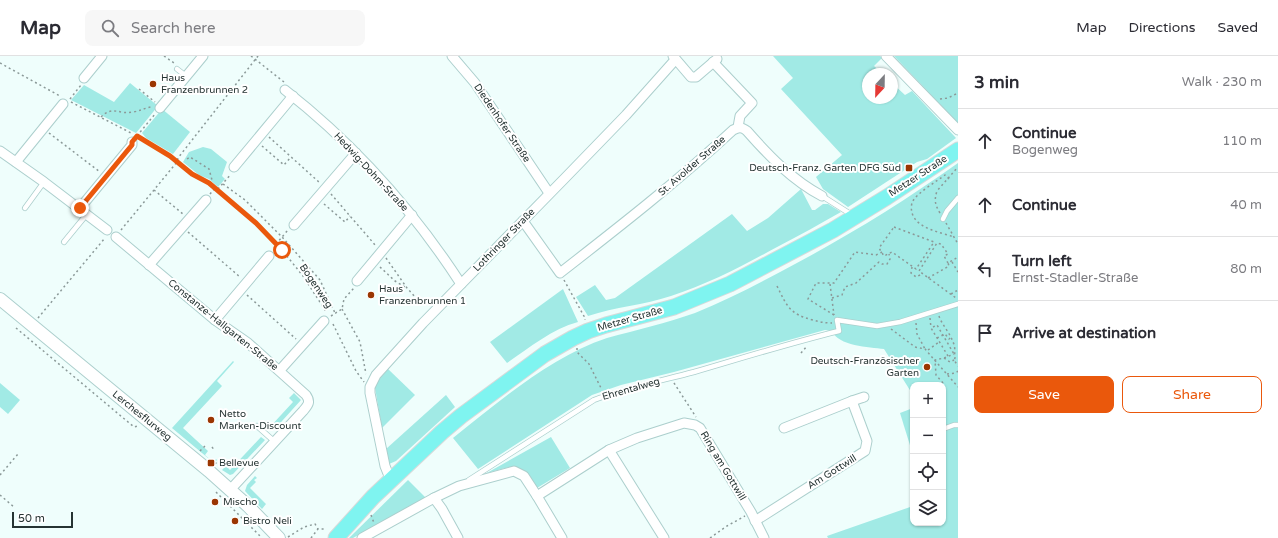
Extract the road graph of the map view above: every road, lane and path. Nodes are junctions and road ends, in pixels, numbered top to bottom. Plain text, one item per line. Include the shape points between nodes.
1 (102, 56) edge
2 (164, 56) edge
3 (203, 56) edge
4 (252, 56) edge
5 (258, 56) edge
6 (452, 56) edge
7 (886, 56) edge
8 (674, 58) edge
9 (256, 59) junction
10 (0, 63) edge
11 (177, 69) joint
12 (186, 77) junction
13 (84, 80) joint
14 (285, 86) joint
15 (139, 89) dead end
16 (958, 93) edge
17 (293, 96) junction
18 (71, 98) dead end
19 (64, 101) junction
20 (75, 104) junction
21 (934, 104) junction
22 (73, 107) dead end
23 (159, 109) junction
24 (101, 117) junction
25 (738, 127) junction
26 (42, 129) junction
27 (958, 130) edge
28 (263, 132) junction
29 (134, 139) junction
30 (262, 146) dead end
31 (958, 150) edge
32 (0, 151) edge
33 (356, 153) junction
34 (291, 157) junction
35 (187, 159) dead end
36 (16, 162) junction
37 (177, 162) junction
38 (234, 167) joint
39 (958, 167) edge
40 (954, 172) dead end
41 (106, 176) junction
42 (949, 178) dead end
43 (44, 182) junction
44 (209, 183) junction
45 (223, 184) junction
46 (215, 188) junction
47 (326, 188) junction
48 (154, 190) junction
49 (218, 190) junction
50 (549, 193) junction
51 (822, 196) joint
52 (208, 197) joint
53 (958, 198) edge
54 (322, 203) dead end
55 (25, 208) dead end
56 (83, 211) junction
57 (412, 215) junction
58 (350, 216) junction
59 (855, 217) junction
60 (943, 219) dead end
61 (189, 220) junction
62 (523, 221) junction
63 (294, 225) joint
64 (182, 227) junction
65 (106, 234) joint
66 (118, 234) joint
67 (282, 237) junction
68 (954, 237) dead end
69 (64, 242) dead end
70 (276, 244) junction
71 (381, 252) junction
72 (882, 252) junction
73 (889, 254) junction
74 (925, 255) junction
75 (269, 256) dead end
76 (928, 256) junction
77 (958, 257) edge
78 (952, 261) junction
79 (948, 263) junction
80 (149, 265) junction
81 (378, 266) dead end
82 (912, 267) junction
83 (958, 272) edge
84 (560, 273) junction
85 (922, 274) junction
86 (928, 278) junction
87 (357, 281) joint
88 (461, 284) junction
89 (830, 284) junction
90 (244, 286) junction
91 (777, 286) dead end
92 (407, 288) junction
93 (958, 290) edge
94 (951, 294) junction
95 (832, 298) junction
96 (0, 299) edge
97 (417, 299) dead end
98 (958, 299) edge
99 (958, 304) edge
100 (342, 309) junction
101 (941, 309) junction
102 (929, 312) junction
103 (335, 313) junction
104 (834, 315) junction
105 (916, 316) junction
106 (215, 320) junction
107 (328, 320) junction
108 (837, 320) junction
109 (585, 324) dead end
110 (830, 324) dead end
111 (32, 325) junction
112 (885, 325) junction
113 (16, 328) dead end
114 (931, 328) junction
115 (943, 335) junction
116 (937, 338) junction
117 (951, 338) junction
118 (939, 342) junction
119 (302, 344) junction
120 (577, 346) dead end
121 (926, 350) junction
122 (954, 354) junction
123 (948, 356) junction
124 (944, 358) junction
125 (935, 360) junction
126 (954, 360) junction
127 (958, 366) edge
128 (280, 370) junction
129 (958, 371) edge
130 (947, 374) junction
131 (957, 374) edge
132 (671, 378) junction
133 (363, 380) junction
134 (942, 382) edge
135 (370, 387) junction
136 (958, 387) edge
137 (605, 396) junction
138 (864, 396) dead end
139 (852, 401) junction
140 (699, 422) dead end
141 (150, 423) junction
142 (958, 425) edge
143 (257, 426) dead end
144 (784, 428) dead end
145 (946, 428) edge
146 (274, 442) junction
147 (204, 446) dead end
148 (212, 447) dead end
149 (201, 450) dead end
150 (609, 450) junction
151 (215, 451) dead end
152 (18, 454) dead end
153 (222, 457) dead end
154 (215, 464) dead end
155 (0, 475) edge
156 (391, 480) junction
157 (459, 486) junction
158 (230, 490) junction
159 (216, 492) dead end
160 (0, 495) edge
161 (537, 496) junction
162 (434, 498) junction
163 (14, 507) dead end
164 (751, 512) junction
165 (372, 516) dead end
166 (373, 520) dead end
167 (755, 521) junction
168 (318, 529) junction
169 (331, 533) edge
170 (261, 537) edge
171 (284, 537) edge
172 (311, 538) edge
173 (362, 538) edge
174 (458, 538) edge
175 (562, 538) edge
176 (664, 538) edge
177 (710, 538) edge
178 (764, 538) edge

1 - 13 street
2 - 11 path via 179,66
3 - 12 street
4 - 9 path
5 - 9 path
6 - 50 street, Diedenhofer Straße via 475,83
7 - 21 street
8 - 25 street via 691,77 696,77 715,60 752,103 740,116
8 - 50 street, Lothringer Straße via 626,115
9 - 14 path
9 - 37 path
10 - 19 path, Bogenweg
11 - 12 lane
12 - 23 street
13 - 18 path
14 - 17 street, Hedwig-Dohm-Straße
15 - 23 path
16 - 21 path via 940,99
17 - 28 street
17 - 33 street, Hedwig-Dohm-Straße
19 - 20 path, Bogenweg
19 - 26 street
20 - 22 path
20 - 24 path, Bogenweg
21 - 27 street
23 - 24 path via 152,107 126,113 113,110 107,111
23 - 29 path
24 - 29 path, Bogenweg
25 - 51 street via 743,128 781,167
25 - 84 street, St. Avolder Straße via 662,193
26 - 36 street
26 - 41 path
28 - 34 path
28 - 38 street
29 - 37 path, Bogenweg
29 - 41 street via 132,145
30 - 34 path via 284,165
31 - 59 main road, Metzer Straße
32 - 36 street
33 - 47 street
33 - 57 street, Hedwig-Dohm-Straße
34 - 47 path
35 - 44 path via 190,157 209,169 212,180
36 - 43 street
37 - 44 path, Bogenweg
37 - 48 path
38 - 45 path
39 - 40 path
41 - 56 street
42 - 68 path via 945,175 917,196 912,202 912,209 914,218 921,225
43 - 55 lane
43 - 56 street
44 - 46 path, Bogenweg
45 - 49 path
45 - 67 path via 245,200
46 - 49 path, Bogenweg
46 - 52 path
47 - 58 path
47 - 63 street
48 - 61 path
48 - 66 path
49 - 70 path, Bogenweg
50 - 62 street, Lothringer Straße
51 - 59 lane
52 - 61 street
53 - 60 lane
54 - 58 path via 345,222
56 - 65 street
56 - 69 lane
57 - 71 street
57 - 88 street, Hedwig-Dohm-Straße
58 - 71 path
59 - 156 main road, Metzer Straße via 720,289 674,307 588,331 556,347 461,416
61 - 64 street
62 - 84 street
62 - 88 street, Lothringer Straße
63 - 67 path
64 - 80 street
64 - 90 path
65 - 111 path
66 - 80 street, Constanze-Hallgarten-Straße
67 - 70 path
67 - 103 path via 320,280
70 - 107 path, Bogenweg via 303,276
71 - 87 street
71 - 92 path
72 - 73 path via 884,256
72 - 74 path via 879,248 894,227 934,242
72 - 89 path via 876,255 855,252 834,283
73 - 82 path via 892,252
73 - 95 path via 887,264 879,262 856,283 845,287 842,295
74 - 76 path
74 - 82 path via 916,269
75 - 90 street
76 - 79 path via 937,243 941,244 948,254 944,256
76 - 85 path via 919,271
77 - 78 path
78 - 79 path
78 - 83 path
79 - 86 path via 949,266
80 - 106 street, Constanze-Hallgarten-Straße
81 - 92 path
82 - 85 path via 913,275
84 - 109 path via 586,318
85 - 86 path
86 - 94 path
87 - 100 path via 344,299
88 - 135 street, Lothringer Straße via 398,349 376,375
89 - 95 path
89 - 104 path via 816,283 808,300
90 - 106 street
90 - 119 path
91 - 110 path via 794,314
92 - 97 path
93 - 94 path
94 - 98 path
95 - 104 path
96 - 111 street, Lerchesflurweg
99 - 101 lane
100 - 103 path
100 - 133 path via 363,351 366,370
101 - 102 lane
101 - 117 path via 939,317
102 - 105 lane
102 - 114 path
103 - 107 path
104 - 108 path
105 - 112 lane
105 - 121 path via 917,334
106 - 128 street, Constanze-Hallgarten-Straße
107 - 119 street
107 - 133 path, Bogenweg
108 - 112 lane
108 - 132 lane, Ehrentalweg via 839,331
111 - 141 street, Lerchesflurweg
112 - 121 path via 915,347
113 - 141 path via 134,426
114 - 115 path via 937,325
114 - 116 path
115 - 116 path
115 - 117 path
115 - 122 path
116 - 118 path
117 - 122 path via 955,346
118 - 121 path
118 - 123 path
119 - 128 street
120 - 137 path via 577,352 589,364
121 - 125 path
122 - 123 path
122 - 126 path
123 - 124 path
124 - 125 path
124 - 126 path via 950,362
125 - 130 path
125 - 134 path via 936,375
126 - 127 path
128 - 146 street, Constanze-Hallgarten-Straße via 309,399 307,406
129 - 131 path
130 - 131 path
130 - 136 path
132 - 137 lane, Ehrentalweg
132 - 140 path
133 - 135 path, Bogenweg
135 - 156 street via 383,456
137 - 157 lane, Ehrentalweg via 594,400
138 - 139 street
139 - 144 street
139 - 167 street, Am Gottwill via 867,441 865,451
141 - 158 street, Lerchesflurweg
142 - 145 lane
143 - 146 lane
146 - 158 street, Constanze-Hallgarten-Straße
147 - 149 path
148 - 151 path
150 - 161 street, Ring am Gottwill
150 - 164 street, Ring am Gottwill via 684,423 695,425 700,428
150 - 176 street
152 - 155 path
153 - 154 path
156 - 169 main road, Metzer Straße
157 - 161 street via 514,470 524,476
157 - 162 street, Ehrentalweg
158 - 171 street, Lerchesflurweg
159 - 170 path
160 - 163 path
161 - 175 street
162 - 173 street, Ehrentalweg
162 - 174 street
164 - 167 street, Ring am Gottwill
164 - 177 path
165 - 166 path
167 - 178 street, Ring am Gottwill
168 - 169 path
168 - 171 path via 316,524
168 - 172 path

